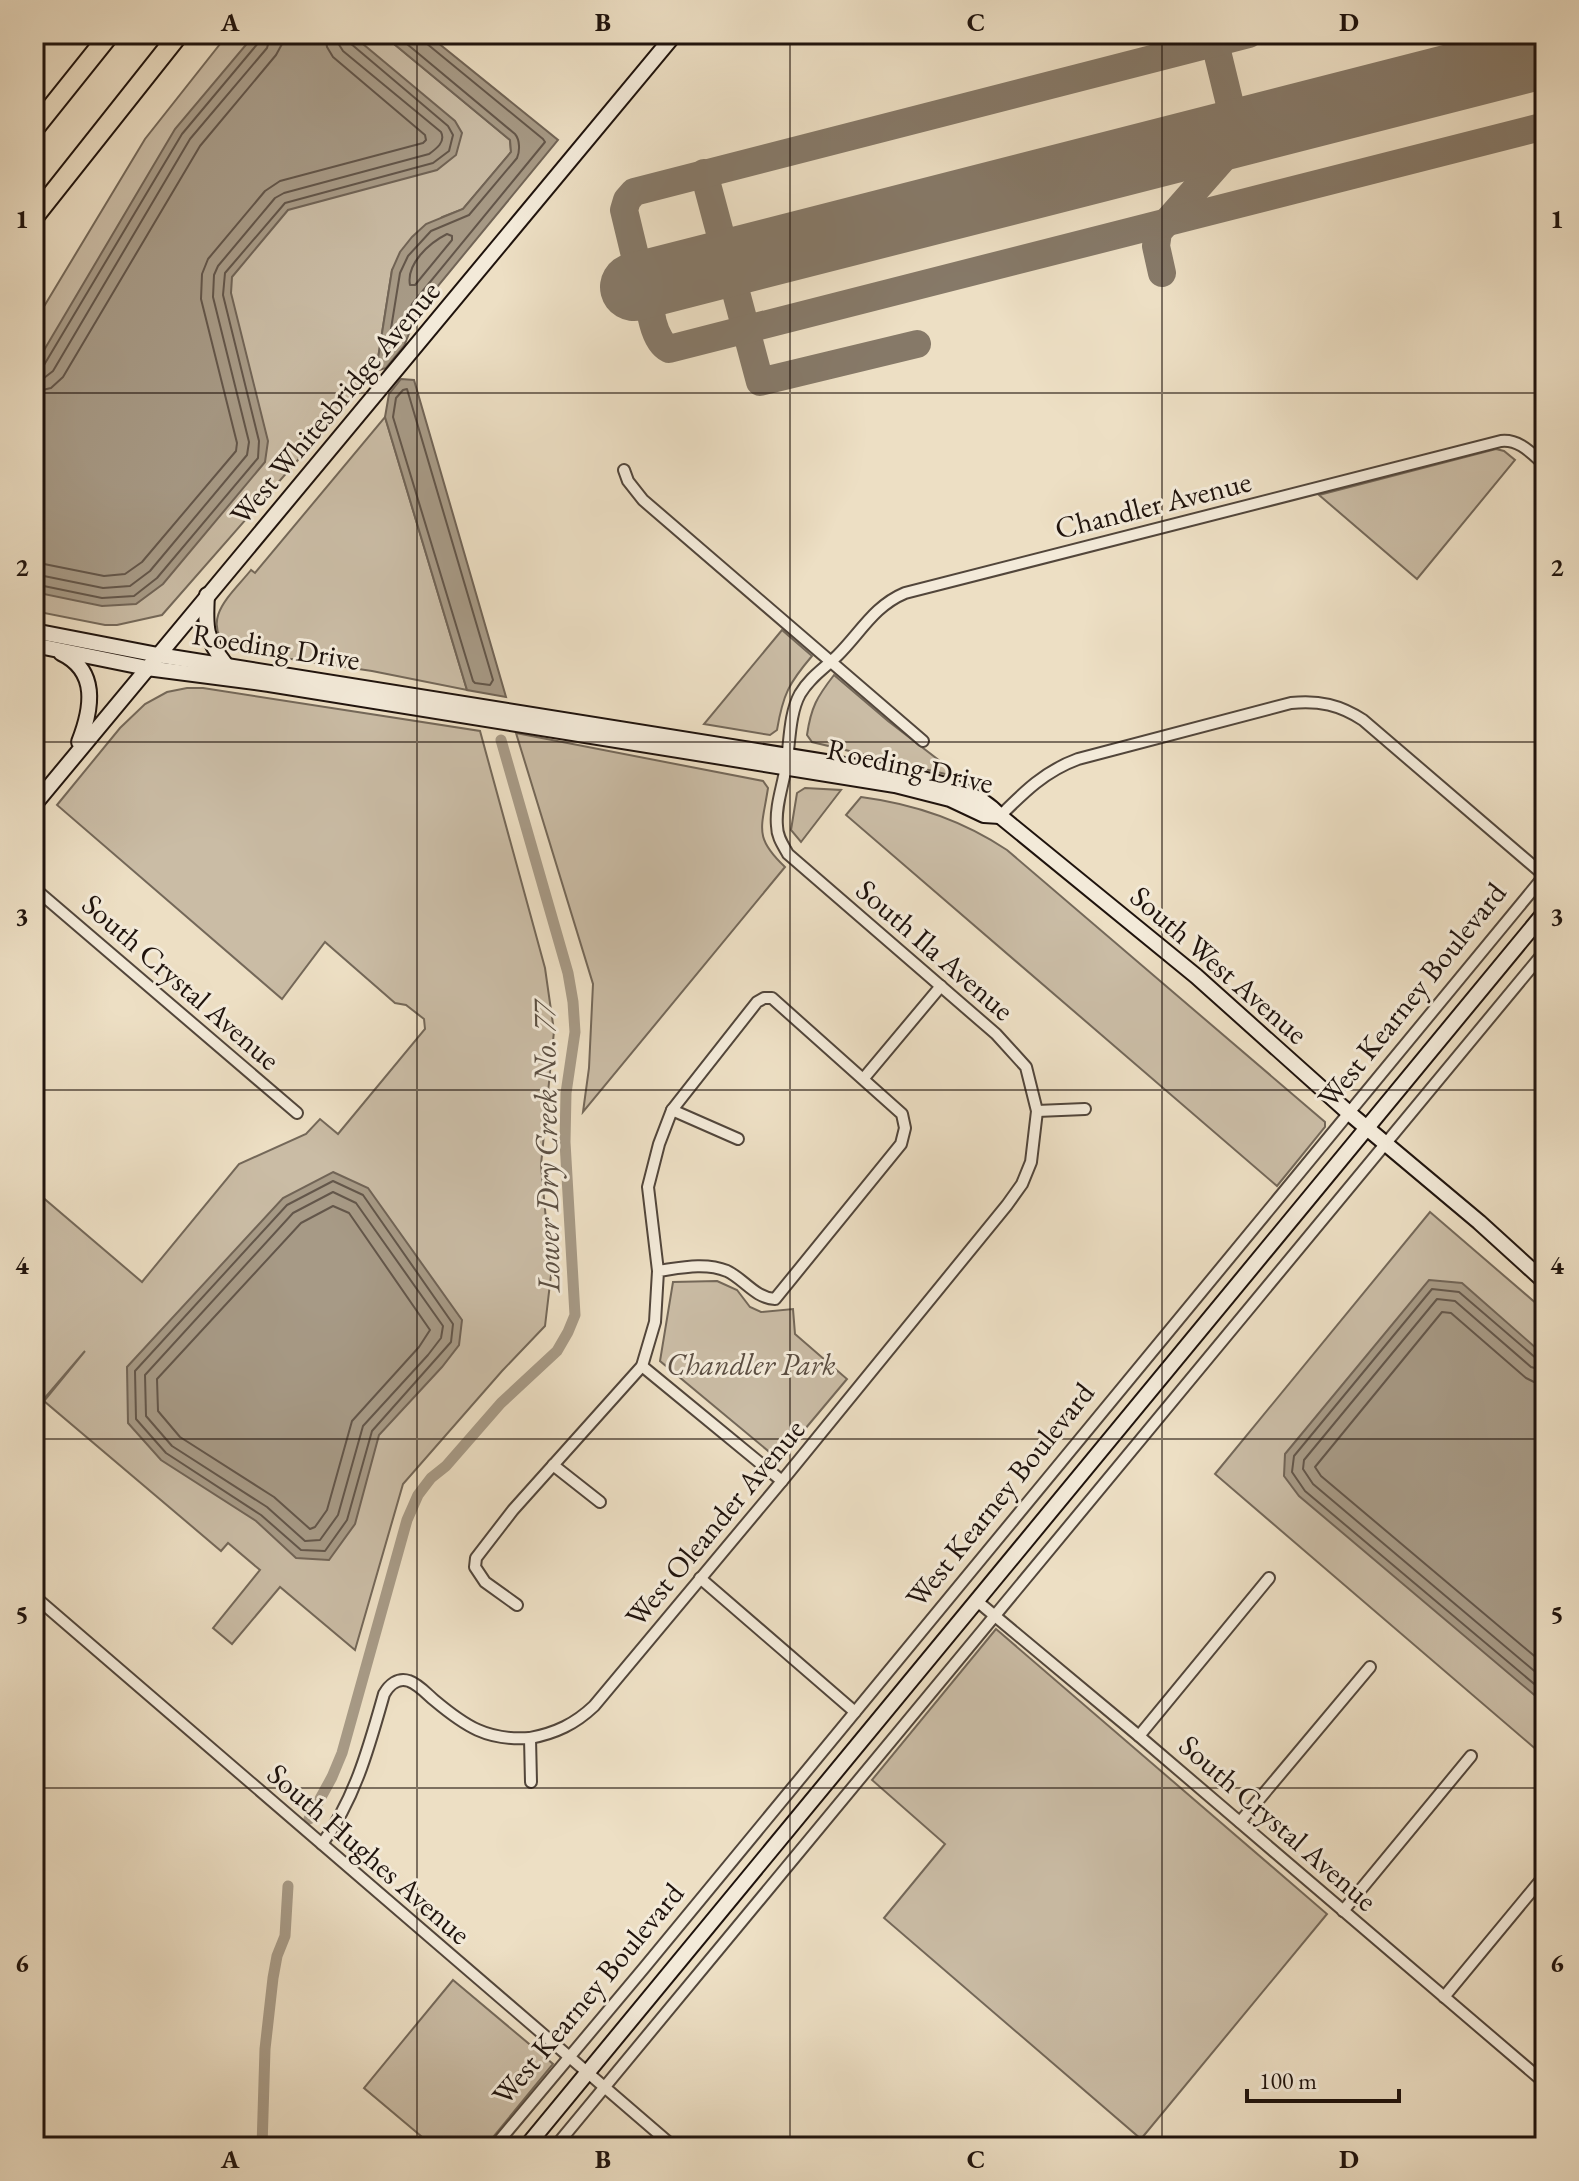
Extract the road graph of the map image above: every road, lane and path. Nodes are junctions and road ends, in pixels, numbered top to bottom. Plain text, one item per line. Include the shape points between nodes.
1 (110, 34) edge
2 (179, 34) edge
3 (675, 34) edge
4 (34, 129) edge
5 (34, 217) edge
6 (1545, 465) edge
7 (624, 470) dead end
8 (207, 595) junction
9 (34, 631) edge
10 (40, 645) edge
11 (158, 655) junction
12 (830, 662) junction
13 (226, 665) junction
14 (147, 668) junction
15 (923, 741) dead end
16 (73, 757) junction
17 (786, 761) junction
18 (34, 805) edge
19 (1000, 816) junction
20 (779, 839) joint
21 (1545, 876) edge
22 (34, 888) edge
23 (1545, 912) edge
24 (1545, 951) edge
25 (941, 986) junction
26 (864, 1078) junction
27 (1085, 1109) dead end
28 (672, 1110) junction
29 (1037, 1111) junction
30 (297, 1113) dead end
31 (1349, 1113) junction
32 (1367, 1128) junction
33 (738, 1139) dead end
34 (1386, 1143) junction
35 (658, 1271) junction
36 (1545, 1282) edge
37 (642, 1366) junction
38 (553, 1465) junction
39 (782, 1481) junction
40 (600, 1502) dead end
41 (700, 1578) junction
42 (1269, 1578) dead end
43 (34, 1596) edge
44 (977, 1601) junction
45 (517, 1605) dead end
46 (995, 1616) junction
47 (1370, 1667) dead end
48 (855, 1712) junction
49 (1139, 1736) junction
50 (530, 1738) junction
51 (1471, 1756) dead end
52 (531, 1782) dead end
53 (1240, 1822) junction
54 (322, 1844) junction
55 (1545, 1875) edge
56 (1343, 1911) junction
57 (1444, 1997) junction
58 (568, 2057) junction
59 (587, 2072) junction
60 (1545, 2083) edge
61 (604, 2087) junction
62 (494, 2147) edge
63 (526, 2147) edge
64 (555, 2147) edge
65 (674, 2147) edge

1 - 4 highway
2 - 5 highway
3 - 8 main road, West Whitesbridge Avenue
6 - 12 street, Chandler Avenue via 1512,440 1486,444 905,593 878,610
7 - 12 street via 643,500
8 - 11 main road, West Whitesbridge Avenue
8 - 13 main road via 207,632
9 - 11 main road, Roeding Drive
10 - 14 main road, Roeding Drive
10 - 16 main road via 74,660 86,678 89,716
11 - 13 main road, Roeding Drive
11 - 14 main road, West Whitesbridge Avenue
12 - 15 street
12 - 17 street, Chandler Avenue via 798,696
13 - 17 main road, Roeding Drive
14 - 16 main road, West Whitesbridge Avenue
14 - 17 main road, Roeding Drive
16 - 18 main road, West Whitesbridge Avenue
17 - 19 main road, Roeding Drive via 925,792
17 - 20 street, Chandler Avenue via 776,826
19 - 21 street via 1033,783 1078,759 1291,703 1320,702 1363,720
19 - 31 main road, South West Avenue via 1196,976
20 - 25 street, South Ila Avenue via 788,854
21 - 31 street, West Kearney Boulevard
22 - 30 street, South Crystal Avenue
23 - 32 main road, West Kearney Boulevard
24 - 34 street
25 - 26 street
25 - 29 street, South Ila Avenue via 1026,1067
26 - 28 street via 772,998 764,998
26 - 35 street via 902,1114 901,1144 775,1299 764,1299 726,1271 711,1267
27 - 29 street
28 - 33 street
28 - 35 street via 648,1187
29 - 39 street, West Oleander Avenue via 1031,1162 1022,1184
31 - 32 main road, South West Avenue
31 - 48 street, West Kearney Boulevard
32 - 34 main road, South West Avenue
32 - 44 main road, West Kearney Boulevard
34 - 36 main road, South West Avenue
34 - 46 street
35 - 37 street via 655,1322
37 - 38 street
37 - 39 street
38 - 40 street
38 - 45 street via 476,1558 475,1567 485,1582
39 - 41 street, West Oleander Avenue
41 - 48 street
41 - 50 street, West Oleander Avenue via 587,1712 569,1726
42 - 49 street
43 - 54 street, South Hughes Avenue
44 - 46 street, South Crystal Avenue
44 - 59 main road, West Kearney Boulevard
46 - 49 street, South Crystal Avenue
46 - 61 street
47 - 53 street
48 - 58 street, West Kearney Boulevard
49 - 53 street, South Crystal Avenue
50 - 52 street
50 - 54 street via 483,1734 415,1684 400,1680 384,1694 351,1796
51 - 56 street
53 - 56 street, South Crystal Avenue
54 - 58 street, South Hughes Avenue
55 - 57 street
56 - 57 street, South Crystal Avenue
57 - 60 street, South Crystal Avenue
58 - 59 street, South Hughes Avenue
58 - 62 street, West Kearney Boulevard
59 - 61 street, South Hughes Avenue
59 - 63 main road, West Kearney Boulevard
61 - 64 street
61 - 65 street, South Hughes Avenue

